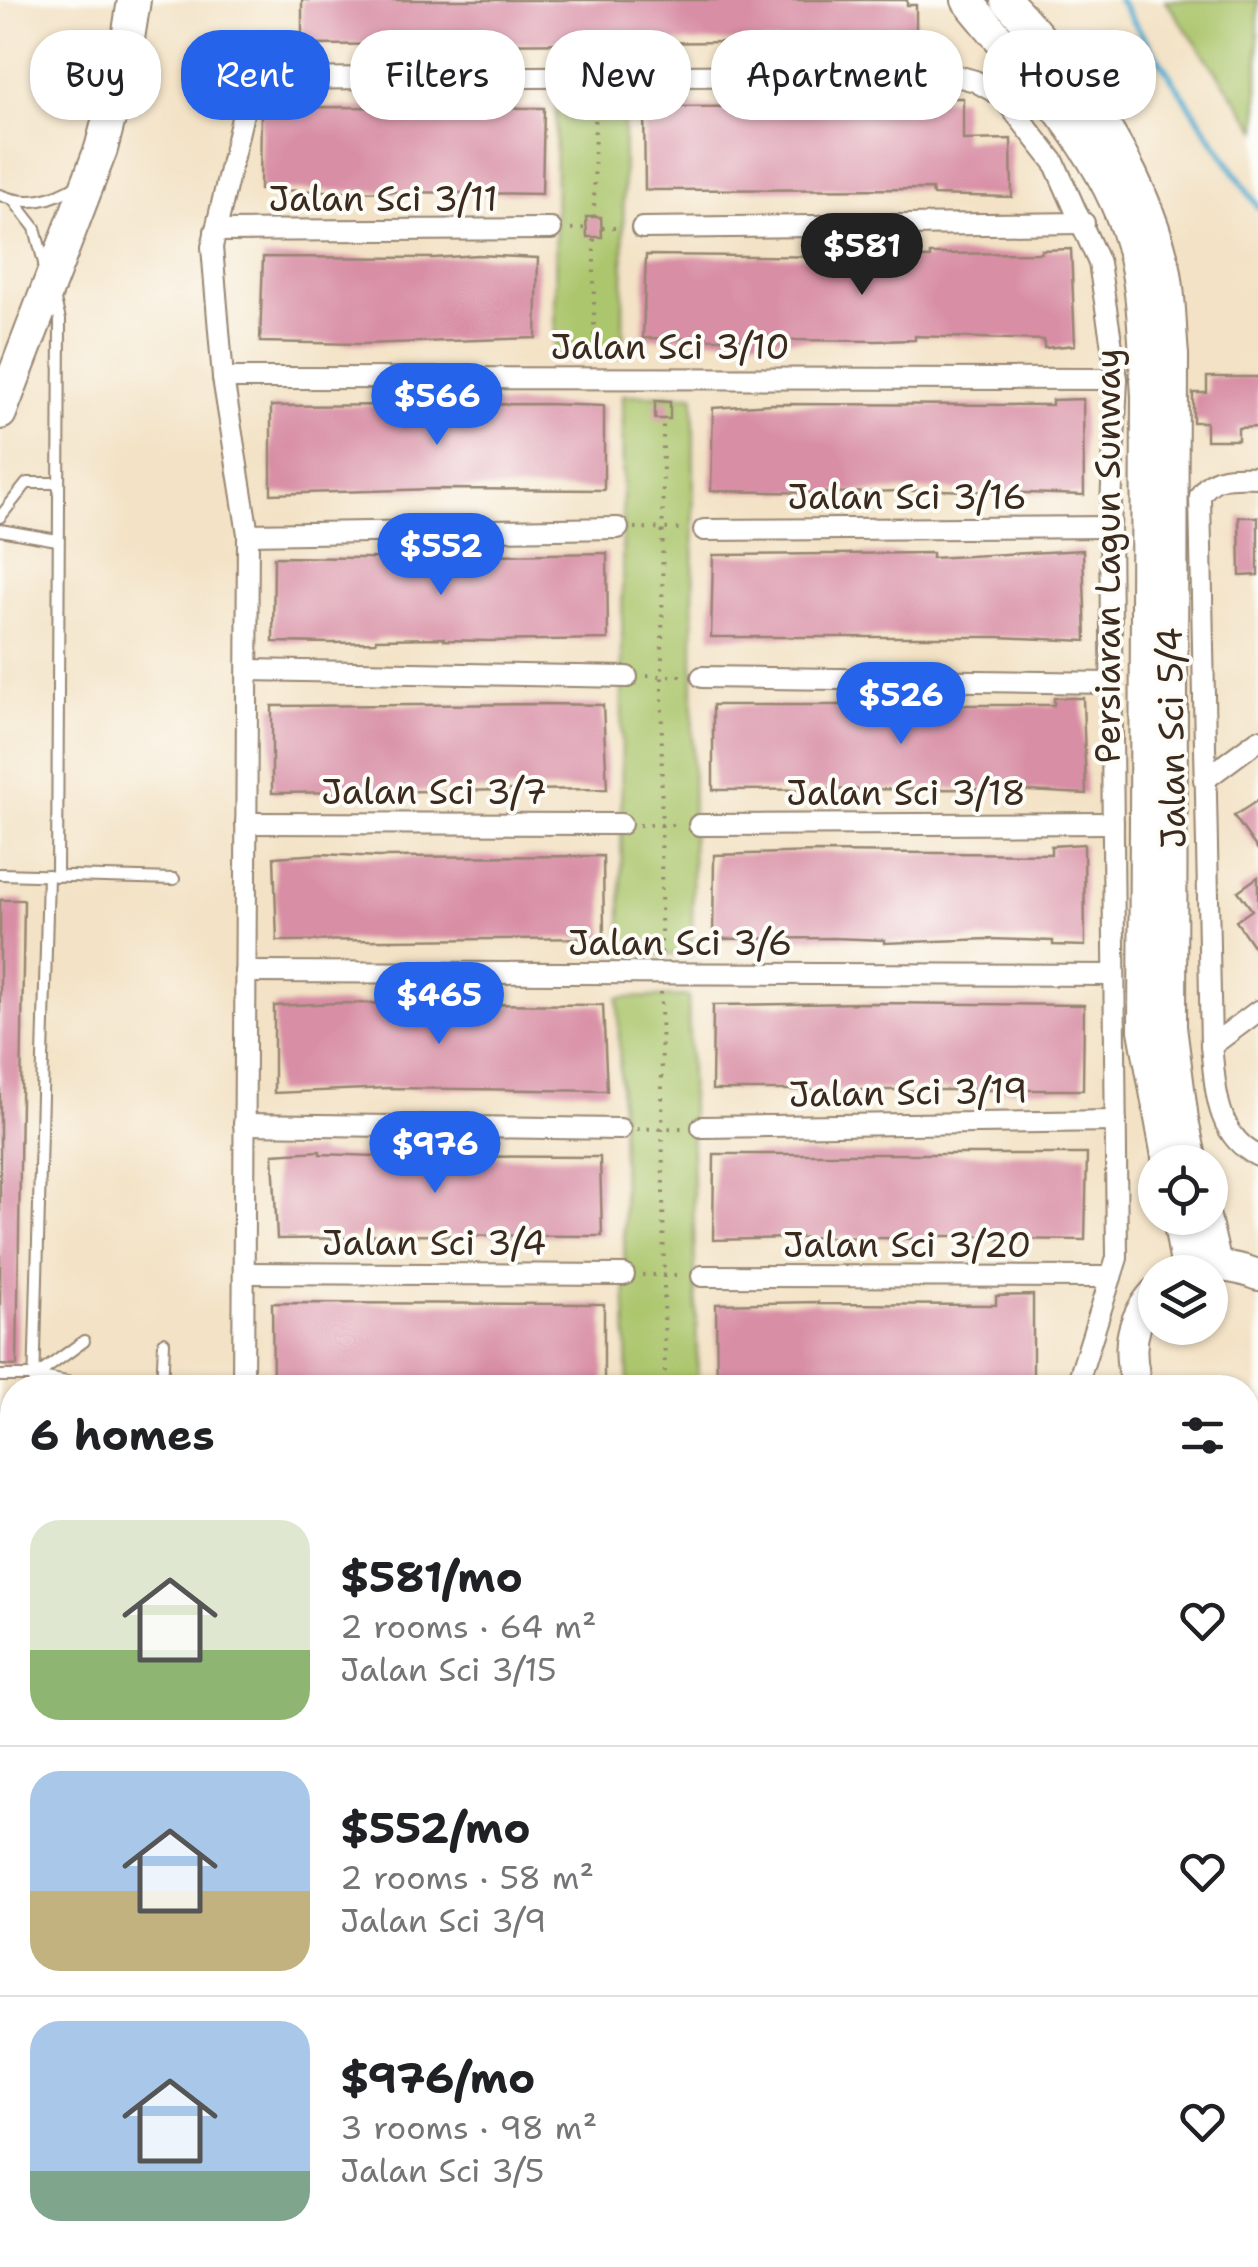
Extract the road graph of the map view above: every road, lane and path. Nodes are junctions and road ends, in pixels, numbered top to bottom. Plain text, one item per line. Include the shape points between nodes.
1 (134, 0) edge
2 (967, 0) edge
3 (1006, 0) edge
4 (691, 77) edge
5 (545, 78) edge
6 (595, 120) edge
7 (88, 178) junction
8 (0, 196) edge
9 (14, 201) junction
10 (594, 217) dead end
11 (1084, 223) junction
12 (642, 228) dead end
13 (551, 230) dead end
14 (215, 231) junction
15 (594, 237) dead end
16 (44, 295) junction
17 (0, 358) edge
18 (223, 378) junction
19 (594, 378) junction
20 (1117, 380) junction
21 (0, 413) edge
22 (663, 419) dead end
23 (1258, 477) edge
24 (57, 483) junction
25 (0, 517) edge
26 (1110, 527) junction
27 (618, 528) joint
28 (662, 528) junction
29 (0, 530) edge
30 (704, 530) joint
31 (248, 534) junction
32 (57, 540) junction
33 (248, 670) junction
34 (662, 676) junction
35 (626, 677) joint
36 (702, 677) joint
37 (1112, 683) junction
38 (1258, 740) edge
39 (1204, 780) junction
40 (246, 823) junction
41 (621, 824) joint
42 (1113, 824) junction
43 (699, 825) joint
44 (661, 826) junction
45 (1158, 864) junction
46 (0, 874) edge
47 (52, 876) junction
48 (174, 879) dead end
49 (246, 972) junction
50 (661, 974) junction
51 (1114, 976) junction
52 (1258, 1011) edge
53 (1212, 1046) junction
54 (1116, 1121) junction
55 (244, 1124) junction
56 (702, 1127) joint
57 (620, 1129) joint
58 (662, 1129) junction
59 (1165, 1145) edge
60 (1188, 1145) edge
61 (1258, 1156) edge
62 (1228, 1268) edge
63 (244, 1273) junction
64 (664, 1274) junction
65 (624, 1275) joint
66 (1258, 1275) edge
67 (702, 1276) joint
68 (1111, 1277) junction
69 (1138, 1318) edge
70 (84, 1341) dead end
71 (164, 1342) dead end
72 (35, 1375) edge
73 (43, 1375) edge
74 (163, 1375) edge
75 (243, 1375) edge
76 (665, 1375) edge
77 (1081, 1375) edge
78 (1134, 1375) edge

1 - 7 main road via 114,106
2 - 45 main road, Persiaran Lagun Sunway via 1093,160 1134,257 1147,396
3 - 45 main road, Persiaran Lagun Sunway via 1099,116 1141,197 1164,264 1173,355
4 - 11 street via 950,74 975,80 1002,96 1054,162
5 - 14 street via 252,80
6 - 10 path
7 - 9 lane via 44,201
7 - 16 main road
8 - 9 lane
9 - 16 lane via 36,228
11 - 12 street
11 - 20 street via 1099,263
13 - 14 street, Jalan Sci 3/11
14 - 18 street
15 - 19 path
16 - 17 main road
16 - 21 main road
16 - 24 lane via 60,320
18 - 19 street, Jalan Sci 3/10
18 - 31 street
19 - 20 street, Jalan Sci 3/10
20 - 26 street
22 - 28 path
23 - 39 street, Jalan Sci 5/4 via 1225,476 1208,483 1200,496
24 - 25 lane via 27,483
24 - 32 lane
26 - 30 street, Jalan Sci 3/16
26 - 37 street
27 - 28 path
27 - 31 street
28 - 30 path
28 - 34 path
29 - 32 lane
31 - 33 street
32 - 47 lane
33 - 35 street
33 - 40 street
34 - 35 path
34 - 36 path
34 - 44 path
36 - 37 street
37 - 42 street
38 - 39 street
39 - 53 street, Jalan Sci 5/4
40 - 41 street, Jalan Sci 3/7
40 - 49 street
41 - 44 path
42 - 43 street, Jalan Sci 3/18
42 - 51 street
43 - 44 path
44 - 50 path
45 - 59 main road, Persiaran Lagun Sunway via 1144,1030
45 - 60 main road, Persiaran Lagun Sunway
46 - 47 lane
47 - 48 lane
47 - 72 lane
49 - 50 street, Jalan Sci 3/6
49 - 55 street
50 - 51 street, Jalan Sci 3/6
50 - 58 path
51 - 54 street
52 - 53 street
53 - 61 street, Jalan Sci 5/4 via 1218,1108 1239,1147
54 - 56 street, Jalan Sci 3/19
54 - 68 street via 1117,1258
55 - 57 street
55 - 63 street
56 - 58 path
57 - 58 path
58 - 64 path
62 - 66 main road
63 - 65 street, Jalan Sci 3/4
63 - 75 street
64 - 65 path
64 - 67 path
64 - 76 path
67 - 68 street, Jalan Sci 3/20
68 - 77 street
69 - 78 main road
70 - 73 lane
71 - 74 lane

